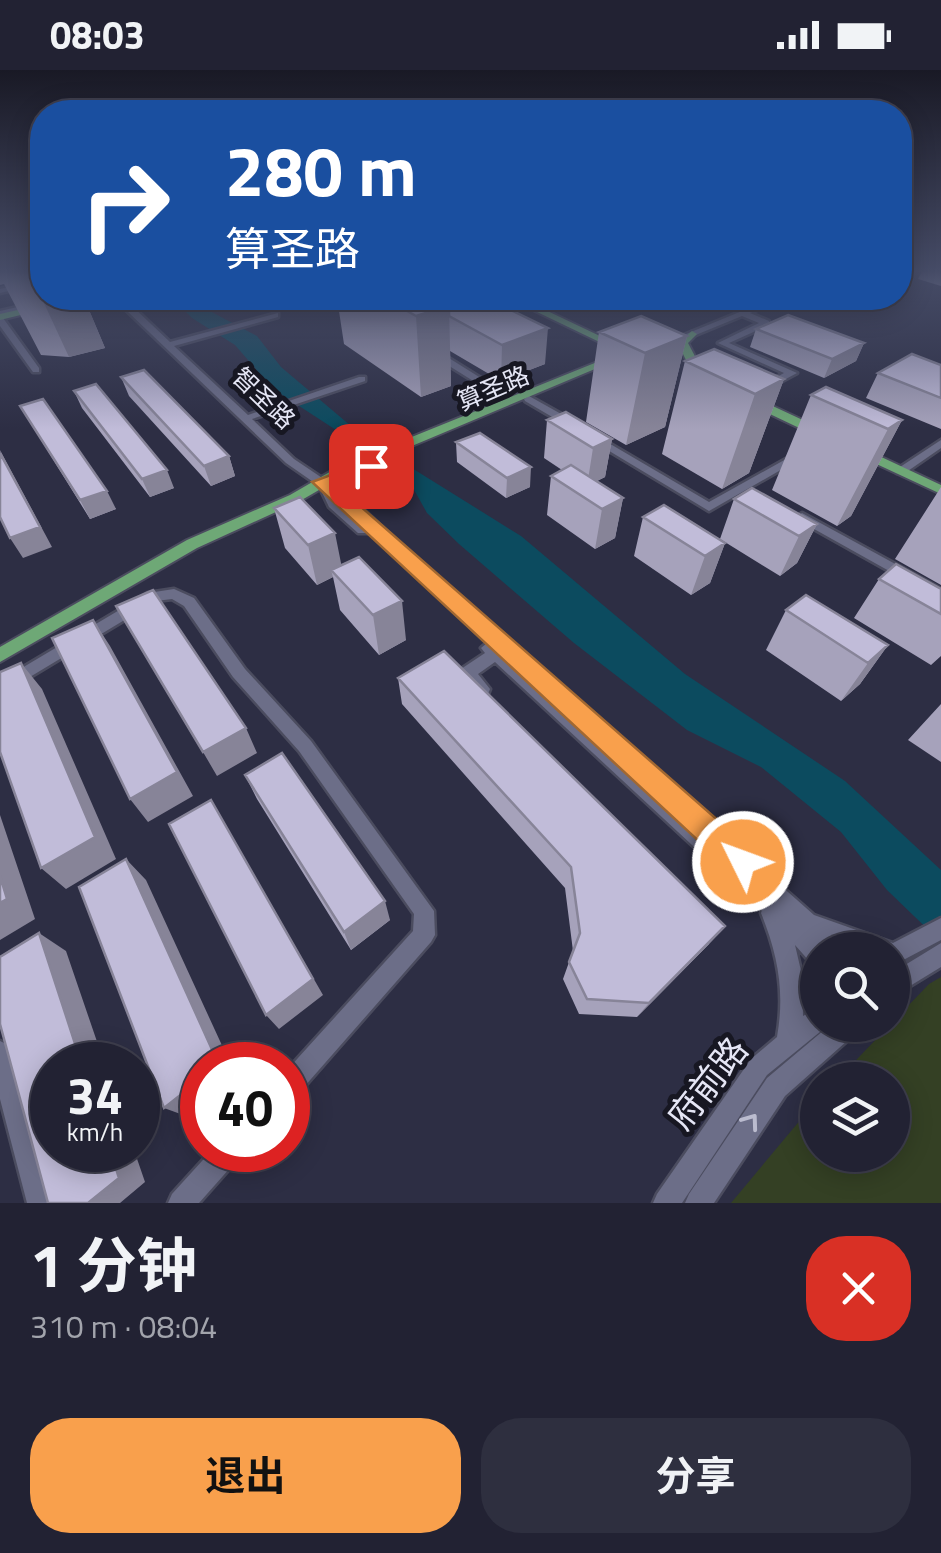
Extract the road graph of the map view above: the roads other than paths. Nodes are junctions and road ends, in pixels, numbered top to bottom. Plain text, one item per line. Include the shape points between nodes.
1 (6, 324) edge
2 (151, 324) edge
3 (153, 324) edge
4 (244, 324) edge
5 (578, 324) edge
6 (580, 324) edge
7 (708, 324) edge
8 (712, 324) edge
9 (764, 324) edge
10 (588, 328) junction
11 (611, 330) edge
12 (689, 332) junction
13 (666, 339) edge
14 (174, 343) junction
15 (424, 346) edge
16 (674, 364) edge
17 (36, 370) dead end
18 (616, 371) edge
19 (586, 373) junction
20 (362, 379) dead end
21 (693, 384) edge
22 (729, 394) junction
23 (529, 399) junction
24 (511, 400) junction
25 (252, 416) junction
26 (826, 441) joint
27 (941, 443) edge
28 (398, 451) junction
29 (901, 470) junction
30 (321, 482) junction
31 (746, 486) junction
32 (941, 490) edge
33 (762, 496) edge
34 (941, 502) edge
35 (794, 514) edge
36 (941, 595) edge
37 (0, 644) edge
38 (0, 654) edge
39 (495, 654) junction
40 (0, 689) edge
41 (493, 700) edge
42 (763, 896) junction
43 (807, 922) junction
44 (941, 929) edge
45 (816, 932) edge
46 (837, 932) edge
47 (800, 935) edge
48 (910, 944) edge
49 (941, 954) edge
50 (910, 972) edge
51 (800, 1032) edge
52 (788, 1040) junction
53 (828, 1042) edge
54 (0, 1053) edge
55 (310, 1062) edge
56 (209, 1172) edge
57 (40, 1203) edge
58 (181, 1203) edge
59 (666, 1203) edge
60 (698, 1203) edge

1 - 17 street
2 - 30 street, 智圣路 via 290,462
3 - 14 street, 智圣路
4 - 14 street
5 - 10 main road
6 - 10 main road
7 - 12 street
8 - 12 street
9 - 22 street via 722,343 792,373
10 - 11 main road
10 - 19 main road via 599,354
10 - 19 main road, 算圣路 via 629,352
12 - 13 main road
12 - 22 main road via 684,351
14 - 25 street, 智圣路
15 - 24 street
16 - 22 main road
18 - 19 main road
19 - 23 main road, 算圣路
19 - 24 main road, 算圣路
20 - 25 street
21 - 22 main road
22 - 26 main road
23 - 28 main road, 算圣路
23 - 31 street via 709,507
24 - 28 main road, 算圣路
25 - 30 street, 智圣路
26 - 31 street
27 - 29 street
28 - 30 main road, 算圣路
29 - 32 main road
29 - 34 main road via 843,449
30 - 37 main road, 算圣路 via 186,539
30 - 38 main road, 算圣路 via 192,544
30 - 39 street, 智圣路 via 334,504
30 - 43 street, 智圣路
31 - 33 street
35 - 36 street
39 - 41 street via 467,673
39 - 42 street, 智圣路
40 - 55 street via 153,596 174,594 189,602 424,911 424,935
42 - 47 street, 智圣路
42 - 52 street via 788,946 796,1004
43 - 45 street, 智圣路
43 - 46 street
44 - 48 street
49 - 50 street
51 - 52 street, 府前路
52 - 59 street, 府前路 via 736,1096
60 -> 53 street, 府前路 via 776,1087
54 - 57 street
56 - 58 street

